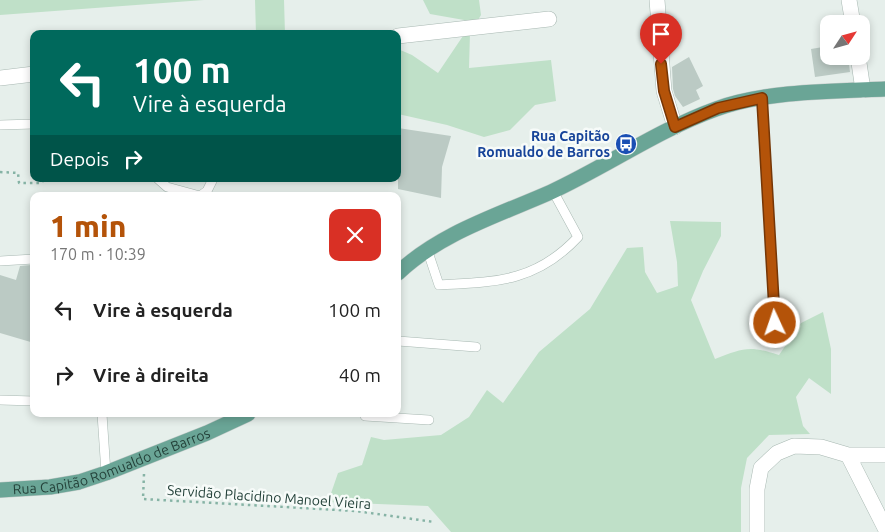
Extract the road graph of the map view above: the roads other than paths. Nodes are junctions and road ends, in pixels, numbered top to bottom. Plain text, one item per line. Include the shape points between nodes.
1 (657, 0) edge
2 (849, 0) edge
3 (852, 15) edge
4 (549, 19) dead end
5 (401, 36) edge
6 (859, 65) edge
7 (30, 74) edge
8 (0, 78) edge
9 (885, 89) edge
10 (863, 90) junction
11 (762, 98) junction
12 (30, 124) edge
13 (0, 125) edge
14 (675, 127) junction
15 (161, 182) edge
16 (553, 191) junction
17 (185, 192) edge
18 (427, 249) junction
19 (30, 259) edge
20 (0, 261) edge
21 (401, 271) edge
22 (775, 323) dead end
23 (401, 341) edge
24 (476, 347) dead end
25 (0, 400) edge
26 (30, 401) edge
27 (102, 417) edge
28 (242, 417) edge
29 (382, 417) edge
30 (429, 420) dead end
31 (848, 454) junction
32 (885, 455) edge
33 (106, 473) junction
34 (0, 490) edge
35 (885, 528) edge
36 (757, 532) edge

1 - 14 street via 664,91
2 - 3 street
4 - 5 street
6 - 10 street
7 - 8 street
9 - 10 main road
10 - 11 main road
11 - 14 main road via 718,108
11 - 22 lane
12 - 13 lane
14 - 16 main road
15 - 17 lane
16 - 18 main road
16 - 18 lane via 578,237 566,250 536,270 511,279 439,285
18 - 21 main road
19 - 20 lane
23 - 24 lane
25 - 26 lane
27 - 33 lane
28 - 33 main road, Rua Capitão Romualdo de Barros
29 - 30 lane
31 - 32 street
31 - 35 street
31 - 36 street via 821,447 794,446 777,454 761,468 757,488
33 - 34 main road, Rua Capitão Romualdo de Barros via 50,487

